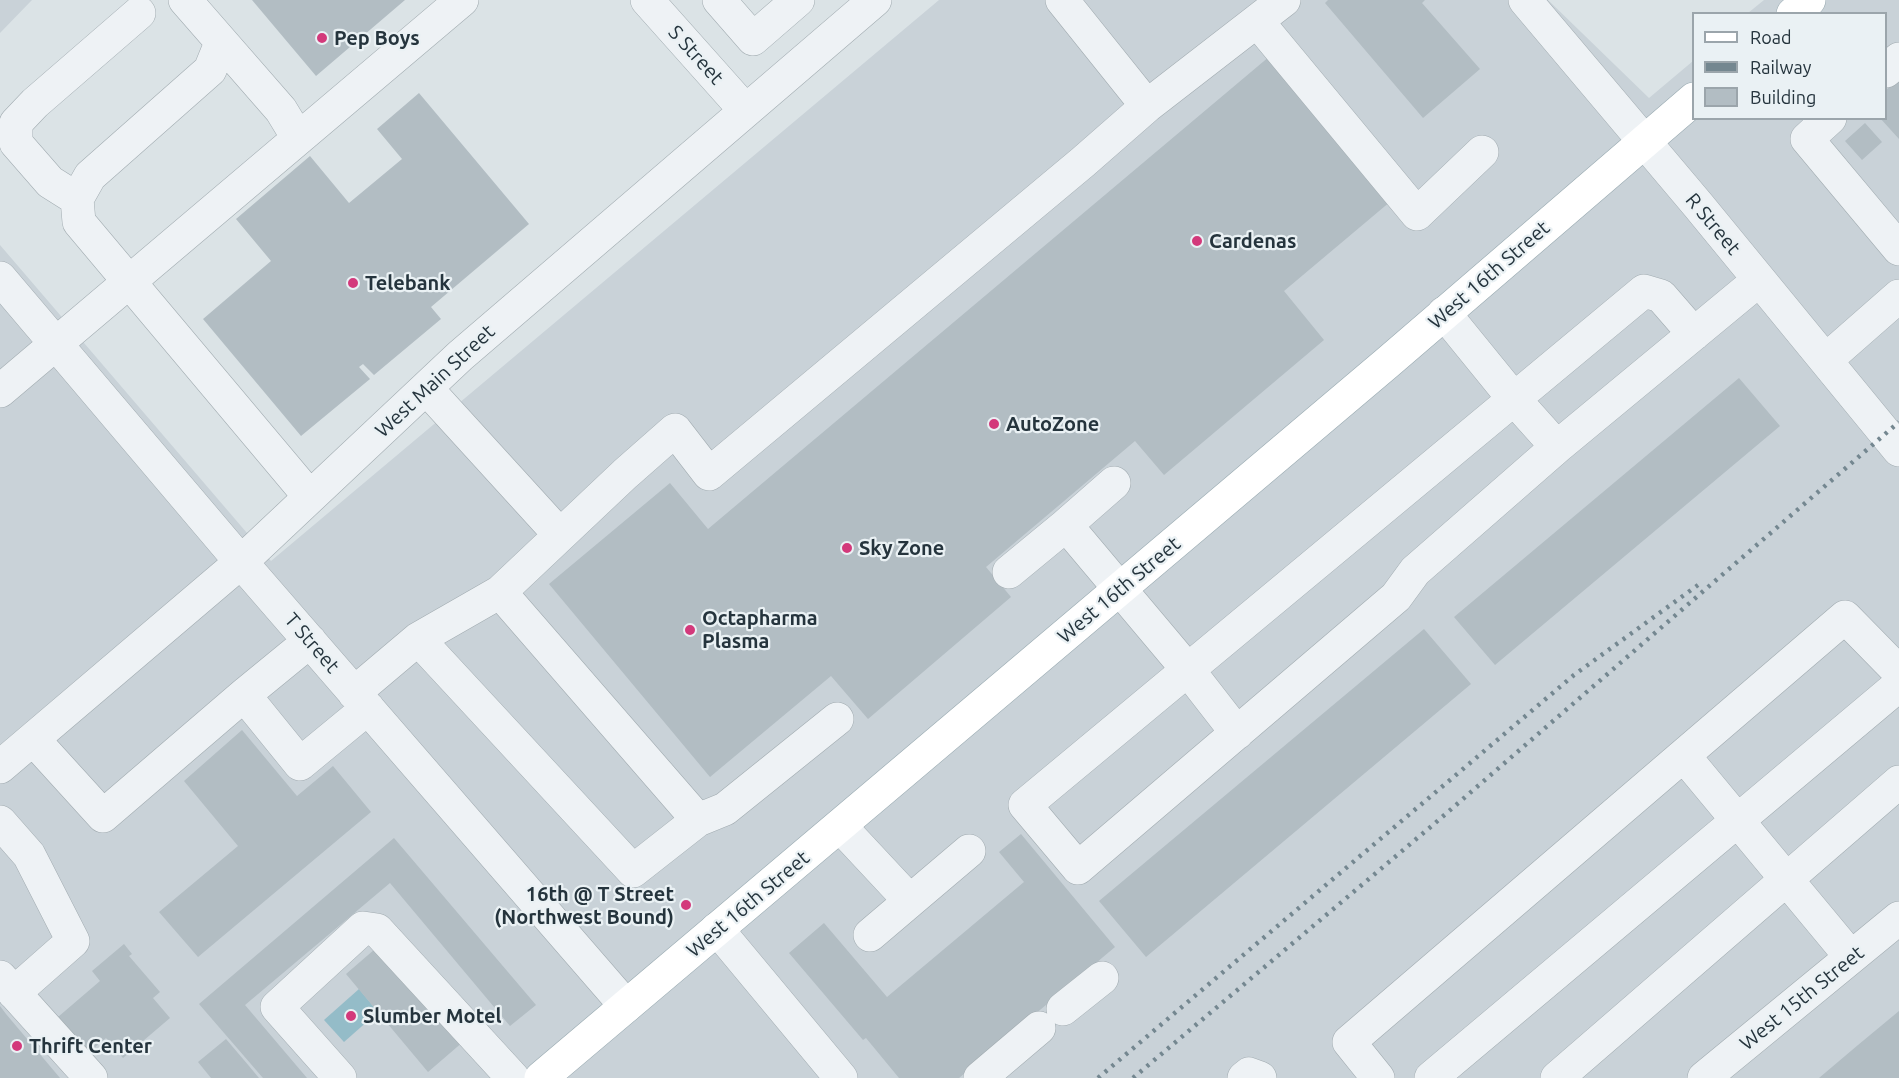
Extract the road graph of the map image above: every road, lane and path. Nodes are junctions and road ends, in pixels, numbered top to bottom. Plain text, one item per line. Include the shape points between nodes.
1 (185, 0) edge
2 (462, 0) edge
3 (647, 0) edge
4 (719, 0) edge
5 (798, 0) edge
6 (875, 0) edge
7 (1062, 0) edge
8 (1284, 0) edge
9 (1525, 0) edge
10 (1809, 0) edge
11 (1795, 12) edge
12 (139, 13) dead end
13 (1257, 21) junction
14 (221, 43) junction
15 (1899, 59) edge
16 (1887, 70) edge
17 (1692, 101) edge
18 (1147, 106) junction
19 (745, 110) junction
20 (1828, 120) edge
21 (298, 138) junction
22 (1644, 142) junction
23 (1482, 152) dead end
24 (76, 199) junction
25 (1899, 249) edge
26 (0, 278) edge
27 (1759, 280) junction
28 (128, 282) junction
29 (1899, 296) edge
30 (1444, 313) junction
31 (1694, 334) junction
32 (56, 344) junction
33 (1826, 360) junction
34 (426, 388) junction
35 (0, 391) edge
36 (1514, 399) junction
37 (1557, 447) junction
38 (1899, 450) edge
39 (1114, 483) dead end
40 (310, 497) junction
41 (1066, 525) junction
42 (560, 535) junction
43 (241, 562) junction
44 (1009, 572) dead end
45 (1119, 589) junction
46 (500, 592) junction
47 (418, 639) junction
48 (310, 641) junction
49 (1188, 670) junction
50 (1899, 672) edge
51 (1899, 685) edge
52 (244, 695) junction
53 (361, 700) junction
54 (837, 718) dead end
55 (1237, 733) junction
56 (33, 739) junction
57 (1684, 756) junction
58 (0, 767) edge
59 (1899, 782) edge
60 (698, 820) junction
61 (1737, 821) junction
62 (0, 822) edge
63 (840, 826) junction
64 (969, 851) dead end
65 (1786, 879) junction
66 (910, 901) junction
67 (1899, 918) edge
68 (717, 929) junction
69 (870, 935) dead end
70 (1851, 957) junction
71 (1102, 978) dead end
72 (7, 985) edge
73 (626, 1006) junction
74 (91, 1078) edge
75 (340, 1078) edge
76 (513, 1078) edge
77 (541, 1078) edge
78 (841, 1078) edge
79 (980, 1078) edge
80 (1244, 1078) edge
81 (1260, 1078) edge
82 (1378, 1078) edge
83 (1431, 1078) edge
84 (1557, 1078) edge
85 (1704, 1078) edge

1 - 14 street
2 - 21 street
3 - 19 street, S Street
4 - 5 street via 753,39
6 - 19 street, West Main Street
7 - 18 street
8 - 13 street
9 - 22 street, R Street
10 - 11 main road
12 - 24 street via 16,123 16,143 50,182
13 - 18 street
13 - 23 street via 1417,214
14 - 21 street via 281,111
14 - 24 street via 210,70 90,176
15 - 16 street
17 - 22 main road, West 16th Street
18 - 42 street via 709,474 675,430
19 - 34 street, West Main Street
20 - 25 street via 1807,139
21 - 28 street
22 - 27 street, R Street
22 - 30 main road, West 16th Street
24 - 28 street via 79,222
26 - 32 street, T Street
27 - 31 street
27 - 33 street, R Street
28 - 32 street
28 - 40 street
29 - 33 street
30 - 36 street
30 - 45 main road, West 16th Street
31 - 36 street via 1661,296 1644,291
31 - 37 street
32 - 35 street
32 - 43 street, T Street
33 - 38 street, R Street
34 - 40 street, West Main Street
34 - 42 street
36 - 37 street
36 - 49 street
37 - 55 street via 1415,571 1396,597
39 - 41 street
40 - 43 street, West Main Street
41 - 44 street
41 - 45 street
42 - 46 street
43 - 48 street, T Street
43 - 56 street, West Main Street
45 - 49 street
45 - 63 main road, West 16th Street
46 - 47 street
46 - 60 street
47 - 53 street
47 - 60 street via 633,871
48 - 52 street
48 - 53 street, T Street
49 - 55 street
49 - 55 street via 1025,805 1078,868
50 - 57 street via 1845,617
51 - 61 street
52 - 53 street via 300,764
52 - 56 street via 103,816
53 - 73 street, T Street
54 - 60 street via 725,809
56 - 58 street, West Main Street
57 - 61 street
57 - 82 street via 1349,1042
59 - 65 street
61 - 65 street
61 - 83 street
62 - 72 street via 29,855 73,941
63 - 66 street
63 - 68 main road, West 16th Street
64 - 66 street
65 - 70 street
65 - 84 street
66 - 69 street
67 - 70 street, West 15th Street
68 - 73 main road, West 16th Street
68 - 78 street
70 - 85 street, West 15th Street
71 - 79 street
72 - 74 street
73 - 77 main road, West 16th Street
75 - 76 street via 277,1007 363,927 378,930
80 - 81 street via 1249,1074

